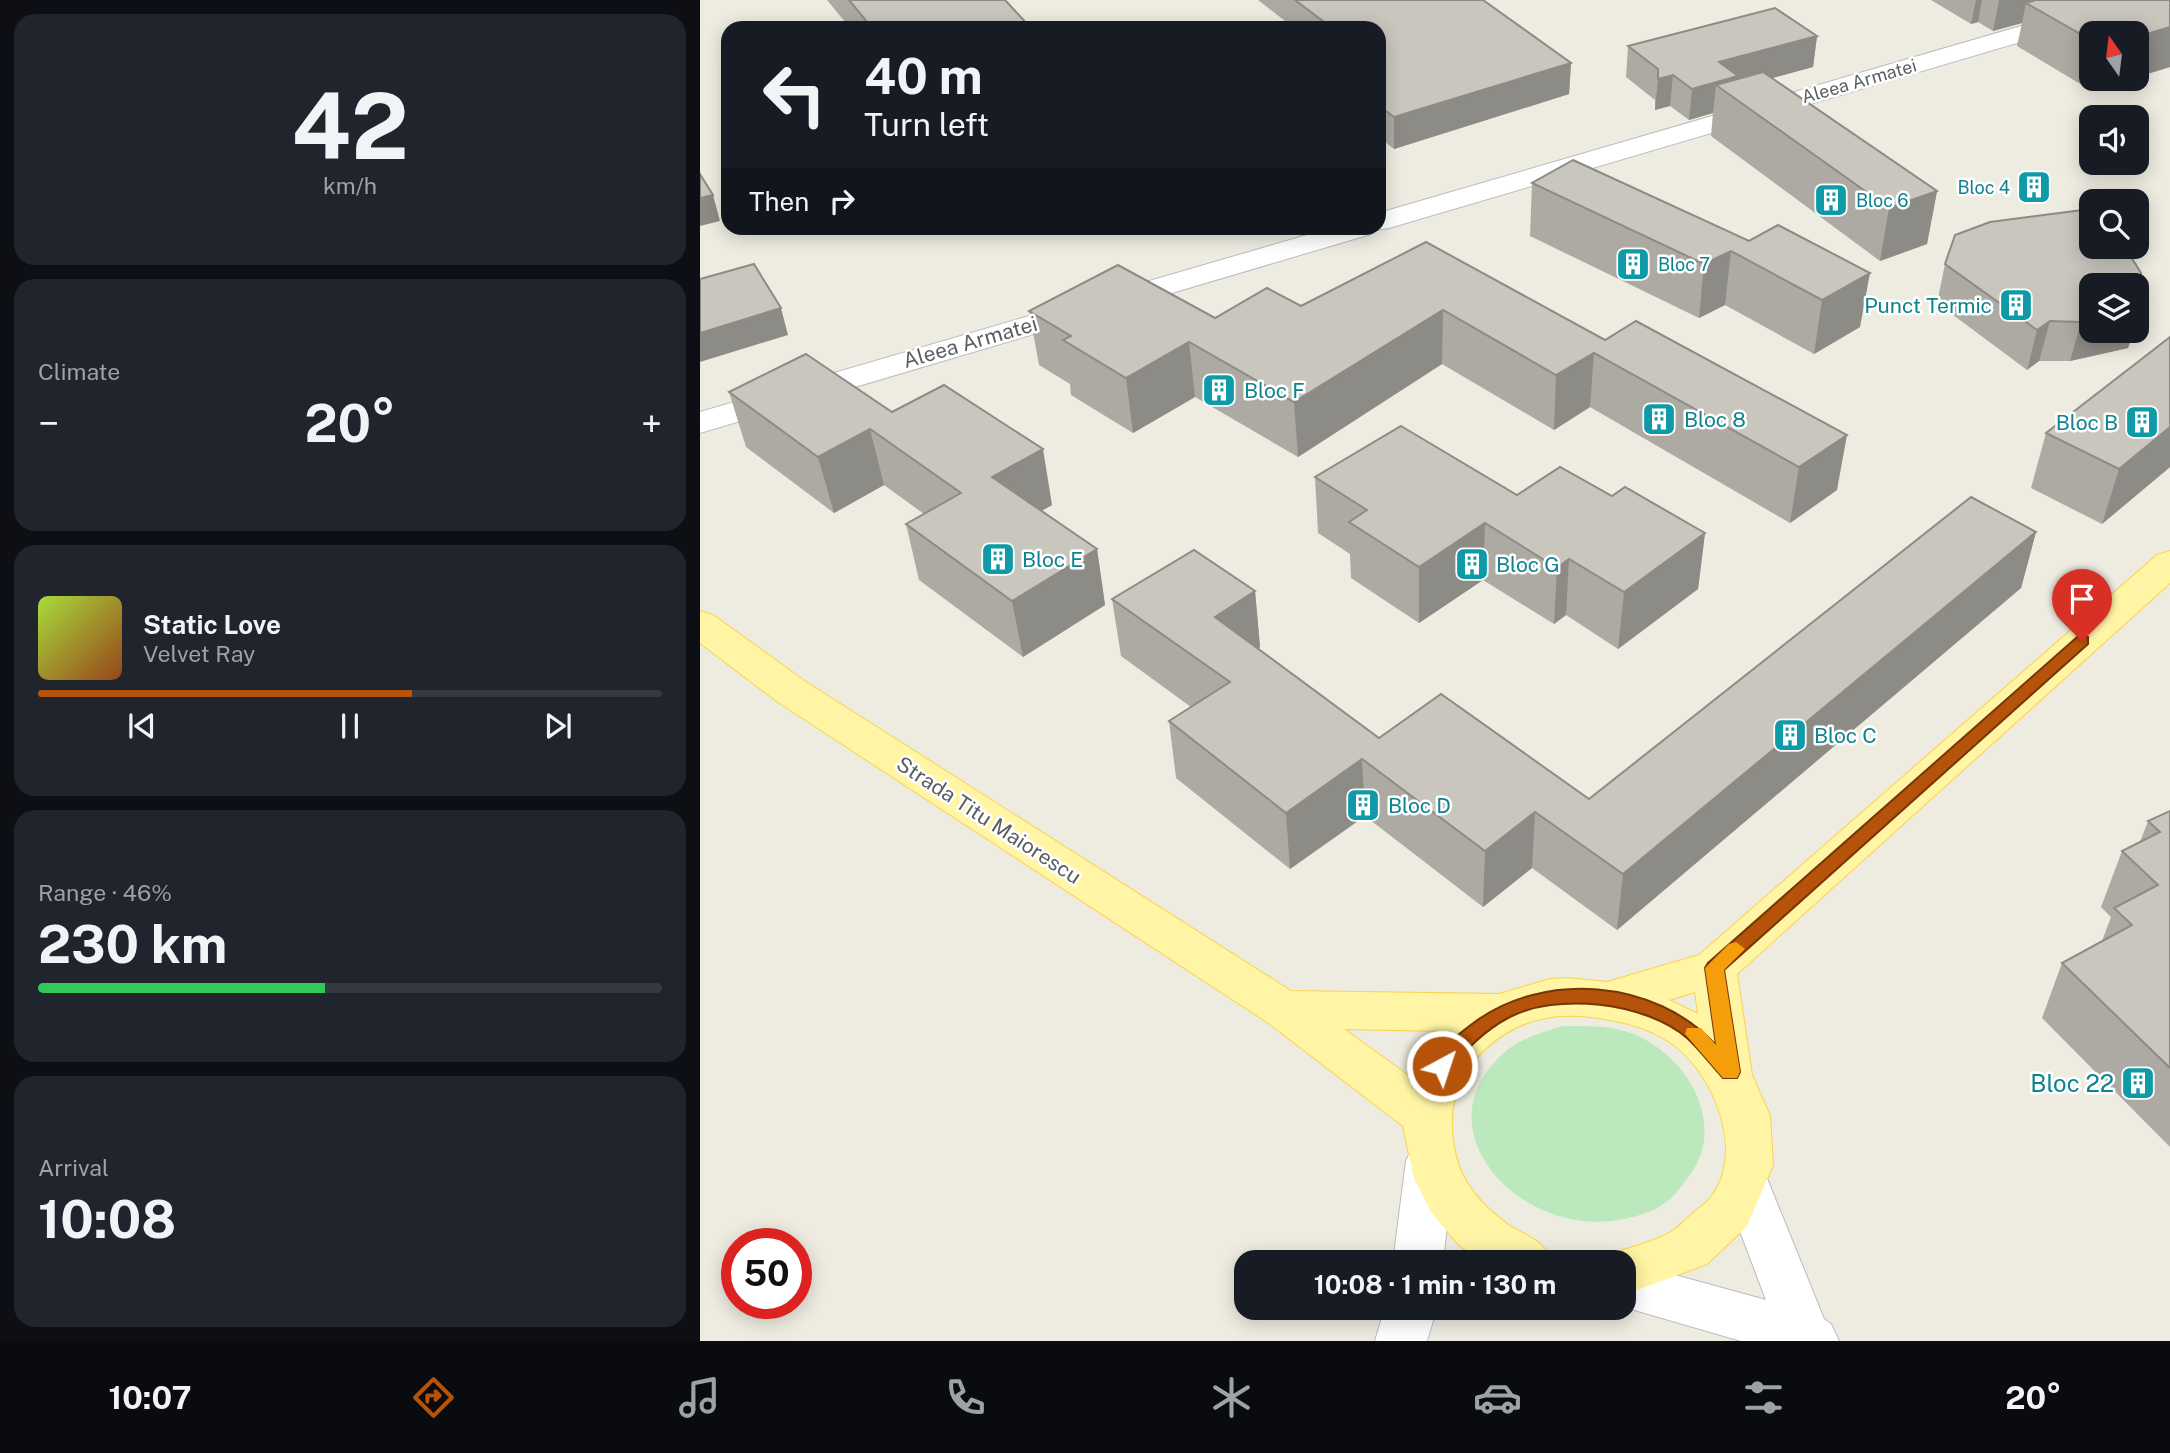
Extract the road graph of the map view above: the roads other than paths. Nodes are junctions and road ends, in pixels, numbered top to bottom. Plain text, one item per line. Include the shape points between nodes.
1 (2137, 0) edge
2 (1386, 220) edge
3 (1337, 235) edge
4 (700, 423) edge
5 (2170, 563) edge
6 (700, 624) edge
7 (1714, 968) junction
8 (1615, 998) junction
9 (1283, 1009) junction
10 (1500, 1013) junction
11 (1730, 1072) junction
12 (1428, 1139) junction
13 (1745, 1181) junction
14 (1419, 1250) edge
15 (1503, 1250) edge
16 (1636, 1269) edge
17 (1636, 1288) edge
18 (1407, 1320) edge
19 (1809, 1338) edge
20 (1401, 1341) edge

1 - 2 street, Aleea Armatei
3 - 4 street, Aleea Armatei
5 - 7 main road
6 - 9 main road, Strada Titu Maiorescu via 792,692
7 - 8 main road
7 - 11 main road
8 - 10 main road via 1556,996
8 - 11 main road via 1643,1005 1693,1032
9 - 10 main road
9 - 12 main road, Strada Titu Maiorescu
10 - 12 main road via 1457,1046 1442,1066 1431,1090
11 - 13 main road via 1750,1125
12 - 14 street
12 - 15 main road via 1448,1198 1476,1231
13 - 16 main road via 1727,1214 1699,1242 1676,1257
13 - 19 street
17 - 19 street
18 - 20 street

